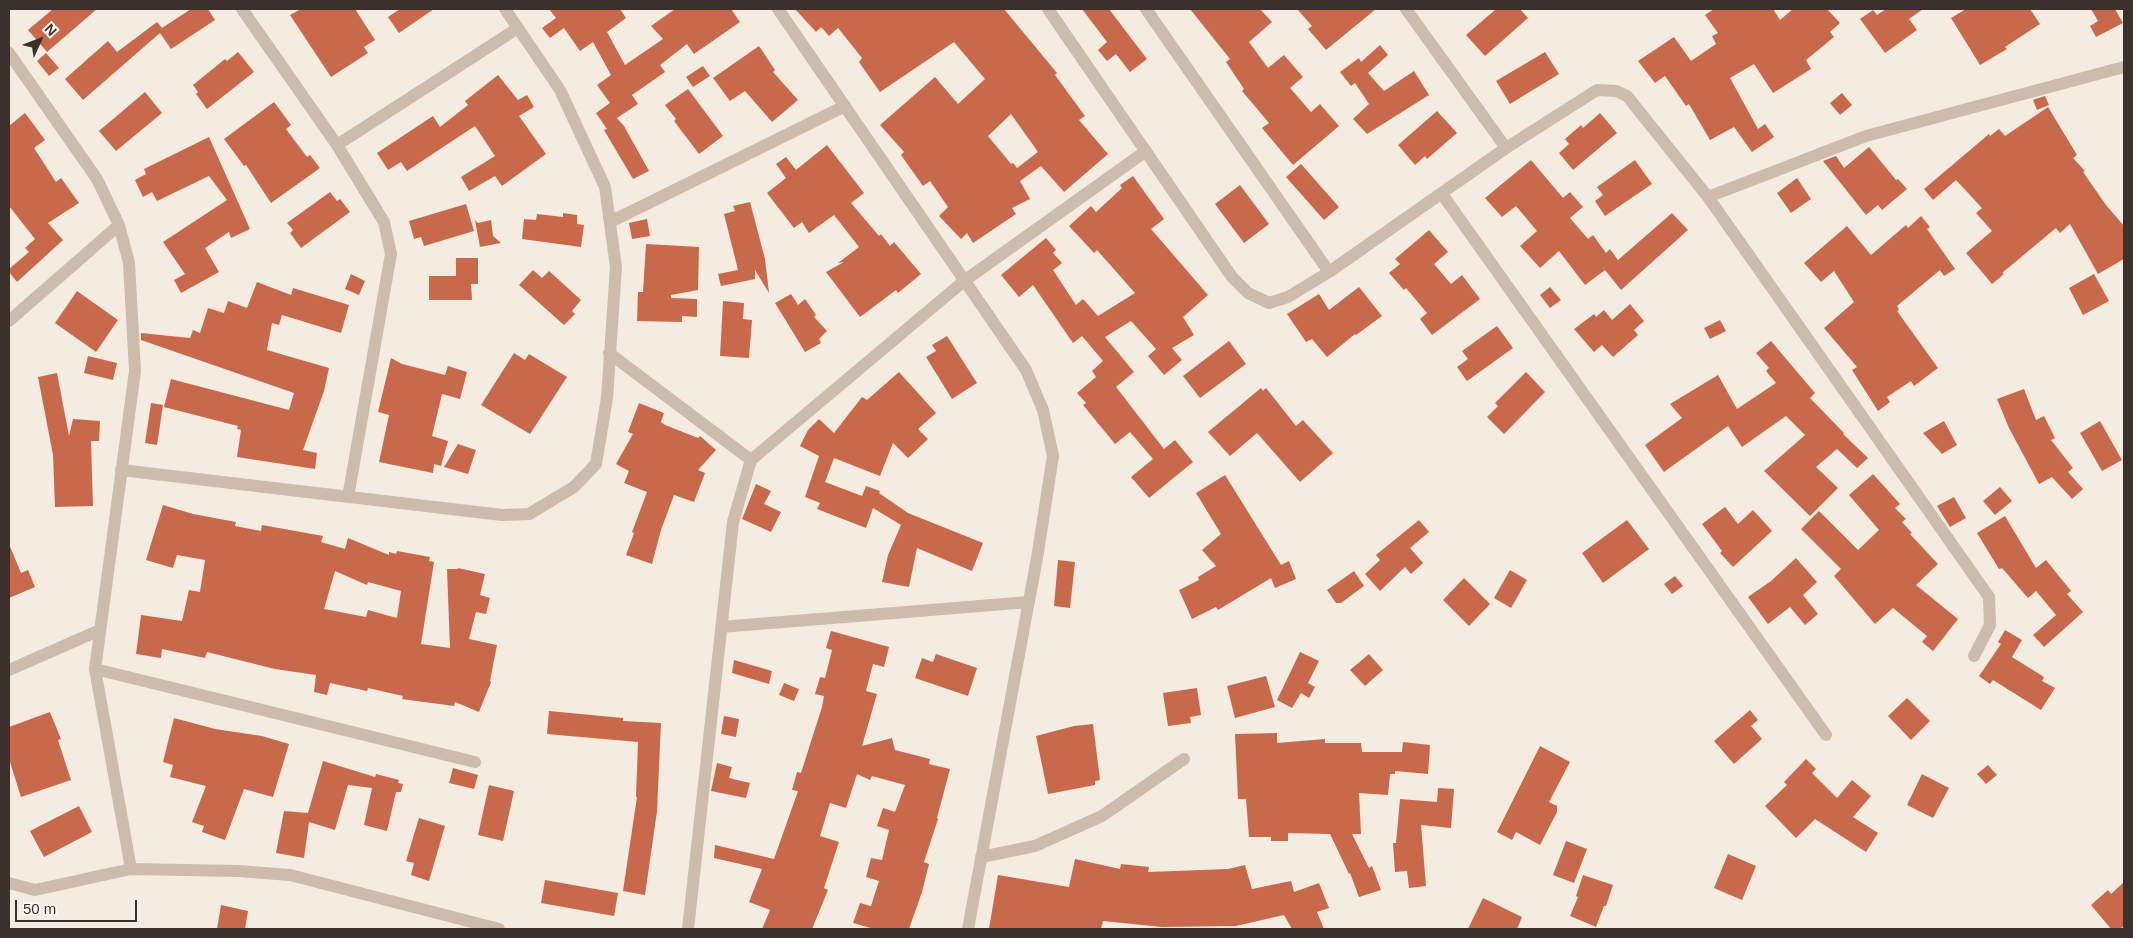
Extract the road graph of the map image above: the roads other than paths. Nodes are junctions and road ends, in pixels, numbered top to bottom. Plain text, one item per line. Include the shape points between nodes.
1 (242, 9) edge
2 (505, 9) edge
3 (778, 9) edge
4 (1048, 9) edge
5 (1146, 9) edge
6 (1406, 9) edge
7 (518, 28) junction
8 (9, 53) edge
9 (2124, 68) edge
10 (845, 106) junction
11 (337, 145) junction
12 (1506, 148) junction
13 (1146, 151) junction
14 (1442, 194) junction
15 (1708, 197) junction
16 (610, 222) junction
17 (118, 225) junction
18 (1329, 272) junction
19 (964, 281) junction
20 (9, 321) edge
21 (609, 353) junction
22 (750, 460) junction
23 (121, 470) junction
24 (348, 497) junction
25 (1029, 602) junction
26 (720, 627) junction
27 (100, 630) junction
28 (1974, 656) dead end
29 (95, 669) junction
30 (9, 670) edge
31 (1826, 735) dead end
32 (1184, 759) dead end
33 (475, 762) dead end
34 (981, 857) junction
35 (132, 869) junction
36 (9, 883) edge
37 (499, 929) edge
38 (688, 929) edge
39 (968, 929) edge

1 - 11 street
2 - 7 street
3 - 10 street
4 - 13 street
5 - 18 street
6 - 12 street
7 - 11 street
7 - 16 street via 560,90 605,187
8 - 17 street via 97,179
9 - 15 street via 1866,136
10 - 16 street
10 - 19 street
11 - 24 street via 384,222 391,254
12 - 14 street
12 - 15 street via 1597,90 1616,91 1634,104
13 - 18 street via 1232,277 1248,294 1269,303 1288,297
13 - 19 street
14 - 18 street
14 - 31 street
15 - 28 street via 1989,597 1990,625
16 - 21 street via 616,266
17 - 20 street
17 - 23 street via 129,263 135,371
19 - 22 street
19 - 25 street via 1026,370 1043,410 1054,456
21 - 22 street
21 - 24 street via 596,464 574,487 529,514 502,515
22 - 26 street via 733,522
23 - 24 street
23 - 27 street
25 - 26 street
25 - 34 street
26 - 38 street
27 - 29 street
27 - 30 street
29 - 33 street
29 - 35 street
32 - 34 street via 1102,816 1035,846
34 - 39 street
35 - 36 street via 35,890
35 - 37 street via 290,875

